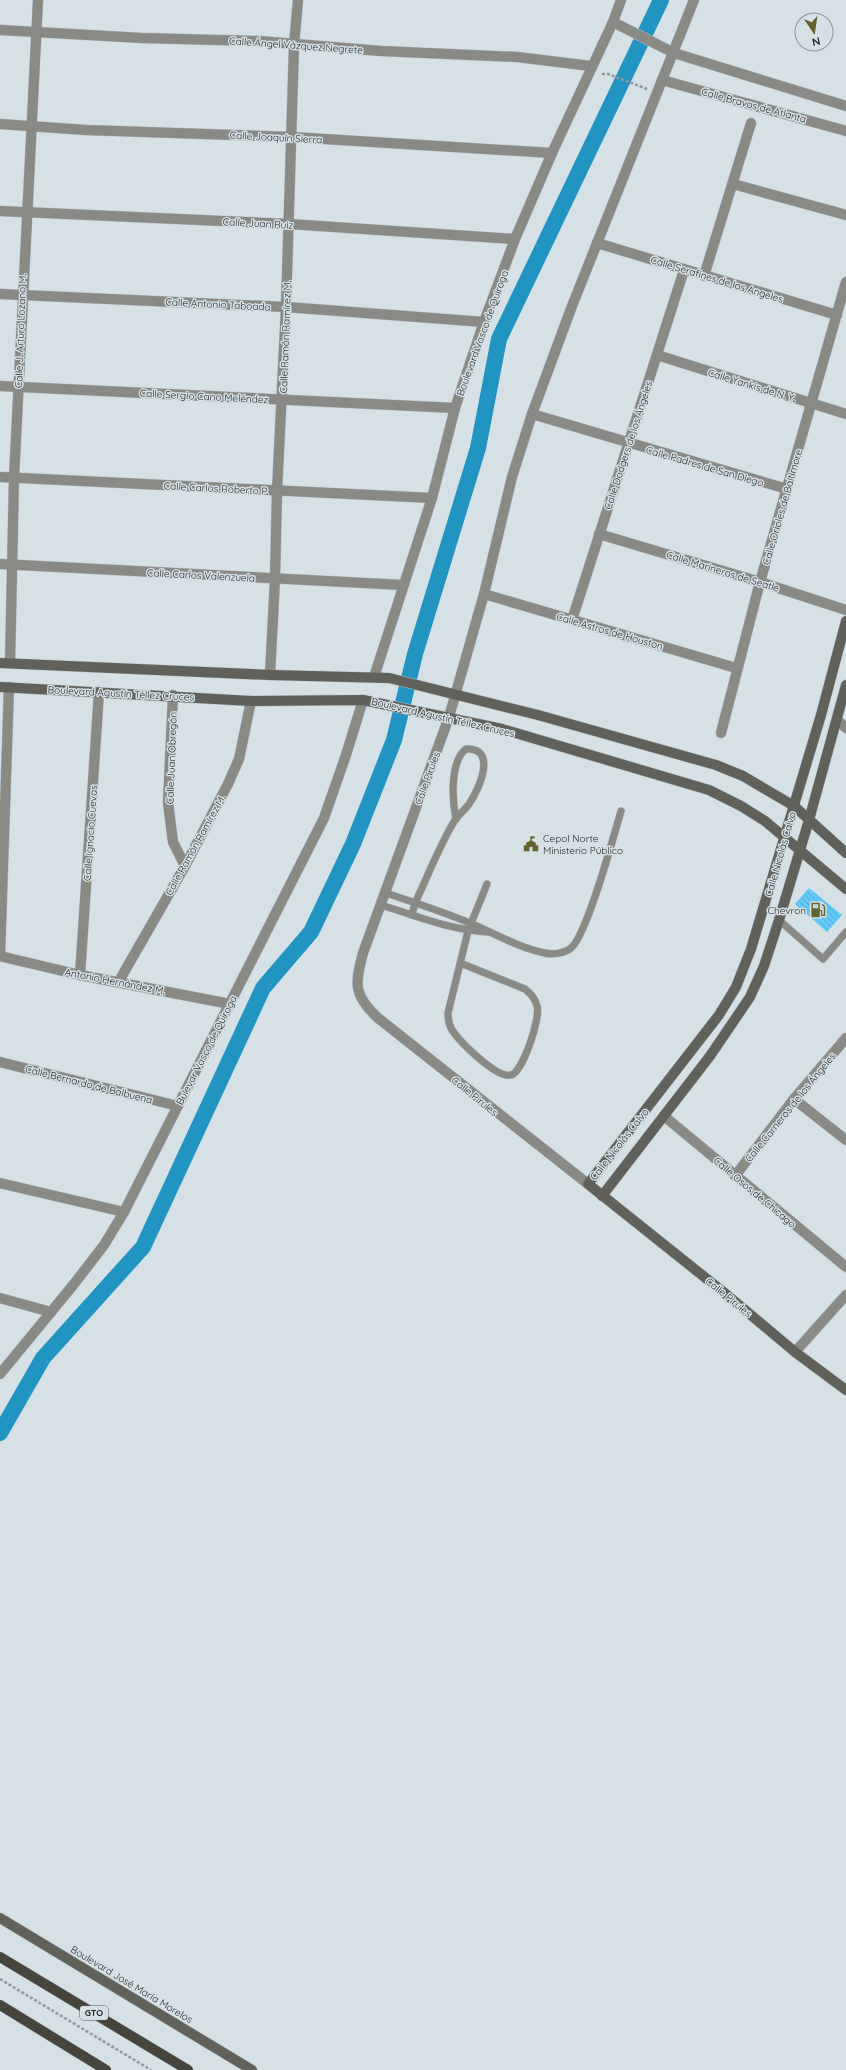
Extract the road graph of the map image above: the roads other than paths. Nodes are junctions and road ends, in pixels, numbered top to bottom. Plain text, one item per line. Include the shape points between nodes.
1 (38, 0) edge
2 (298, 0) edge
3 (621, 0) edge
4 (694, 0) edge
5 (613, 22) junction
6 (0, 30) edge
7 (35, 32) junction
8 (294, 45) junction
9 (674, 53) junction
10 (591, 66) junction
11 (662, 80) junction
12 (846, 106) edge
13 (751, 123) dead end
14 (0, 124) edge
15 (30, 126) junction
16 (846, 131) edge
17 (292, 137) junction
18 (552, 153) junction
19 (733, 184) junction
20 (0, 211) edge
21 (26, 213) junction
22 (846, 215) edge
23 (288, 224) junction
24 (515, 240) junction
25 (597, 243) junction
26 (684, 270) junction
27 (704, 276) junction
28 (846, 282) edge
29 (0, 294) edge
30 (22, 295) junction
31 (286, 307) junction
32 (838, 315) junction
33 (484, 322) junction
34 (657, 355) junction
35 (0, 386) edge
36 (18, 387) junction
37 (282, 399) junction
38 (811, 404) junction
39 (455, 408) junction
40 (532, 414) junction
41 (846, 414) edge
42 (629, 443) junction
43 (0, 477) edge
44 (14, 478) junction
45 (787, 489) junction
46 (277, 491) junction
47 (432, 498) junction
48 (599, 534) junction
49 (0, 564) edge
50 (11, 564) junction
51 (275, 579) junction
52 (760, 582) junction
53 (403, 585) junction
54 (484, 594) junction
55 (846, 610) edge
56 (572, 620) junction
57 (846, 621) edge
58 (5, 663) edge
59 (736, 668) junction
60 (270, 675) junction
61 (374, 677) junction
62 (846, 685) edge
63 (4, 687) edge
64 (99, 692) junction
65 (456, 694) junction
66 (173, 695) junction
67 (363, 700) junction
68 (251, 701) junction
69 (449, 717) junction
70 (837, 720) junction
71 (846, 728) edge
72 (721, 733) dead end
73 (794, 806) junction
74 (621, 811) dead end
75 (456, 819) junction
76 (809, 820) junction
77 (784, 837) junction
78 (800, 850) junction
79 (846, 853) edge
80 (185, 866) junction
81 (487, 884) dead end
82 (846, 889) edge
83 (386, 893) junction
84 (416, 903) junction
85 (381, 904) junction
86 (412, 915) junction
87 (779, 920) junction
88 (471, 923) junction
89 (468, 931) junction
90 (492, 932) junction
91 (846, 932) edge
92 (0, 956) edge
93 (460, 963) junction
94 (80, 975) junction
95 (119, 981) junction
96 (230, 1004) junction
97 (846, 1038) edge
98 (0, 1062) edge
99 (794, 1099) junction
100 (178, 1106) junction
101 (664, 1116) junction
102 (846, 1140) edge
103 (735, 1176) junction
104 (0, 1183) edge
105 (588, 1184) junction
106 (602, 1196) junction
107 (124, 1212) junction
108 (846, 1267) edge
109 (846, 1294) edge
110 (0, 1298) edge
111 (51, 1312) junction
112 (795, 1352) junction
113 (0, 1374) edge
114 (846, 1390) edge
115 (0, 1918) edge
116 (0, 1957) edge
117 (0, 2005) edge
118 (106, 2070) edge
119 (188, 2070) edge
120 (252, 2070) edge

1 - 7 street, Calle J. Arturo Lozano M.
2 - 8 street, Calle Ramón Ramírez M.
3 - 5 street, Boulevard Vasco de Quiroga
4 - 9 street, Calle Pirules
5 - 9 street
5 - 10 street, Boulevard Vasco de Quiroga
6 - 7 street, Calle Ángel Vázquez Negrete
7 - 8 street, Calle Ángel Vázquez Negrete via 259,41
7 - 15 street, Calle J. Arturo Lozano M.
8 - 10 street, Calle Ángel Vázquez Negrete via 517,57
8 - 17 street, Calle Ramón Ramírez M.
9 - 11 street, Calle Pirules
9 - 12 street
10 - 18 street, Boulevard Vasco de Quiroga
11 - 16 street, Calle Bravos de Atlanta
11 - 25 street, Calle Pirules
13 - 19 street
14 - 15 street, Calle Joaquín Sierra
15 - 17 street, Calle Joaquín Sierra
15 - 21 street, Calle J. Arturo Lozano M.
17 - 18 street, Calle Joaquín Sierra
17 - 23 street, Calle Ramón Ramírez M.
18 - 24 street, Boulevard Vasco de Quiroga
19 - 22 street
19 - 27 street
20 - 21 street, Calle Juan Ruiz
21 - 23 street, Calle Juan Ruiz
21 - 30 street, Calle J. Arturo Lozano M.
23 - 24 street, Calle Juan Ruiz
23 - 31 street, Calle Ramón Ramírez M.
24 - 33 street, Boulevard Vasco de Quiroga
25 - 26 street, Calle Serafines de los Angeles
25 - 40 street, Calle Pirules
26 - 27 street, Calle Serafines de los Angeles
26 - 34 street, Calle Dodgers de los Ángeles
27 - 32 street, Calle Serafines de los Angeles
28 - 32 street, Calle Orioles de Baltimore
29 - 30 street, Calle Antonio Taboada
30 - 31 street, Calle Antonio Taboada
30 - 36 street, Calle J. Arturo Lozano M.
31 - 33 street, Calle Antonio Taboada
31 - 37 street, Calle Ramón Ramírez M.
32 - 38 street, Calle Orioles de Baltimore
33 - 39 street, Boulevard Vasco de Quiroga
34 - 38 street, Calle Yankis de N. Y.
34 - 42 street, Calle Dodgers de los Ángeles
35 - 36 street, Calle Sergio Cano Meléndez
36 - 37 street, Calle Sergio Cano Meléndez
36 - 44 street, Calle J. Arturo Lozano M.
37 - 39 street, Calle Sergio Cano Meléndez
37 - 46 street, Calle Ramón Ramírez M.
38 - 41 street, Calle Yankis de N. Y.
38 - 45 street, Calle Orioles de Baltimore
39 - 47 street, Boulevard Vasco de Quiroga
40 - 42 street, Calle Padres de San Diego
40 - 54 street, Calle Pirules via 512,477
42 - 45 street, Calle Padres de San Diego
42 - 48 street, Calle Dodgers de los Ángeles
43 - 44 street, Calle Carlos Roberto P.
44 - 46 street, Calle Carlos Roberto P.
44 - 50 street, Calle J. Arturo Lozano M.
45 - 52 street, Calle Orioles de Baltimore
46 - 47 street, Calle Carlos Roberto P.
46 - 51 street, Calle Ramón Ramírez M.
47 - 53 street, Boulevard Vasco de Quiroga
48 - 52 street, Calle Marineros de Seatle
48 - 56 street, Calle Dodgers de los Ángeles
49 - 50 street, Calle Carlos Valenzuela
50 - 51 street, Calle Carlos Valenzuela
50 - 58 street, Calle J. Arturo Lozano M.
51 - 53 street, Calle Carlos Valenzuela
51 - 60 street, Calle Ramón Ramírez M.
52 - 55 street, Calle Marineros de Seatle
52 - 59 street, Calle Orioles de Baltimore
53 - 61 street, Boulevard Vasco de Quiroga
54 - 56 street, Calle Astros de Houston
54 - 65 street, Calle Pirules
56 - 59 street, Calle Astros de Houston
57 - 73 street, Calle Nicolás Calvo
58 - 60 street
59 - 72 street, Calle Orioles de Baltimore
60 - 61 street
61 - 65 street via 389,678
62 - 70 street, Calle Nicolás Calvo
63 - 64 street, Boulevard Agustín Téllez Cruces
63 - 92 street
64 - 66 street, Boulevard Agustín Téllez Cruces
64 - 94 street, Calle Ignacio Cuevas
65 - 69 street, Calle Pirules
65 - 73 street via 538,714 716,764
66 - 68 street, Boulevard Agustín Téllez Cruces
66 - 80 street, Calle Juan Obregón via 168,803 173,842
67 - 68 street, Boulevard Agustín Téllez Cruces
67 - 69 street, Boulevard Agustín Téllez Cruces
67 - 96 street, Bulevar Vasco de Quiroga via 324,818
68 - 80 street, Calle Ramón Ramírez M. via 239,759
69 - 77 street, Boulevard Agustín Téllez Cruces via 502,729 709,790 741,806
69 - 83 street, Calle Pirules
70 - 71 street
70 - 76 street, Calle Nicolás Calvo
73 - 76 street
73 - 77 street, Calle Nicolás Calvo
74 - 90 lane via 592,906 579,937 571,948 559,954 546,954
75 - 75 lane via 469,805 482,780 483,759 473,748 466,749 458,757 453,799
75 - 84 lane
76 - 78 street, Calle Nicolás Calvo
76 - 79 street
77 - 78 street, Boulevard Agustín Téllez Cruces
77 - 105 street, Calle Nicolás Calvo via 753,942 736,987 719,1015
78 - 82 street, Boulevard Agustín Téllez Cruces
78 - 87 street, Calle Nicolás Calvo
80 - 95 street, Calle Ramón Ramírez M.
81 - 88 lane
83 - 84 lane
83 - 85 street, Calle Pirules
84 - 86 lane
84 - 88 lane
85 - 86 lane
85 - 105 street, Calle Pirules via 357,976 356,988 367,1008
86 - 89 lane
87 - 91 lane via 823,959
87 - 101 street, Calle Nicolás Calvo via 764,966 750,997
88 - 89 lane
88 - 90 lane
89 - 90 lane
89 - 93 lane
92 - 94 street, Antonio Hernández M.
93 - 93 lane via 448,1013 451,1029 459,1040 498,1073 513,1075 520,1068 538,1018 538,1007 533,996 525,990
94 - 95 street, Antonio Hernández M.
95 - 96 street, Antonio Hernández M.
96 - 100 street, Bulevar Vasco de Quiroga
97 - 99 street, Calle Carneros de los Ángeles
98 - 100 street, Calle Bernardo de Balbuena
99 - 102 street
99 - 103 street, Calle Carneros de los Ángeles
100 - 107 street, Bulevar Vasco de Quiroga
101 - 103 street, Calle Osos de Chicago
101 - 106 street, Calle Nicolás Calvo
103 - 108 street, Calle Osos de Chicago
104 - 107 street
105 - 106 street, Calle Pirules
106 - 112 street, Calle Pirules
107 - 111 street, Bulevar Vasco de Quiroga via 104,1245
109 - 112 street
110 - 111 street
111 - 113 street, Bulevar Vasco de Quiroga
112 - 114 street, Calle Pirules
115 - 120 street, Boulevard José María Morelos
116 - 119 main road, GTO
117 - 118 main road

